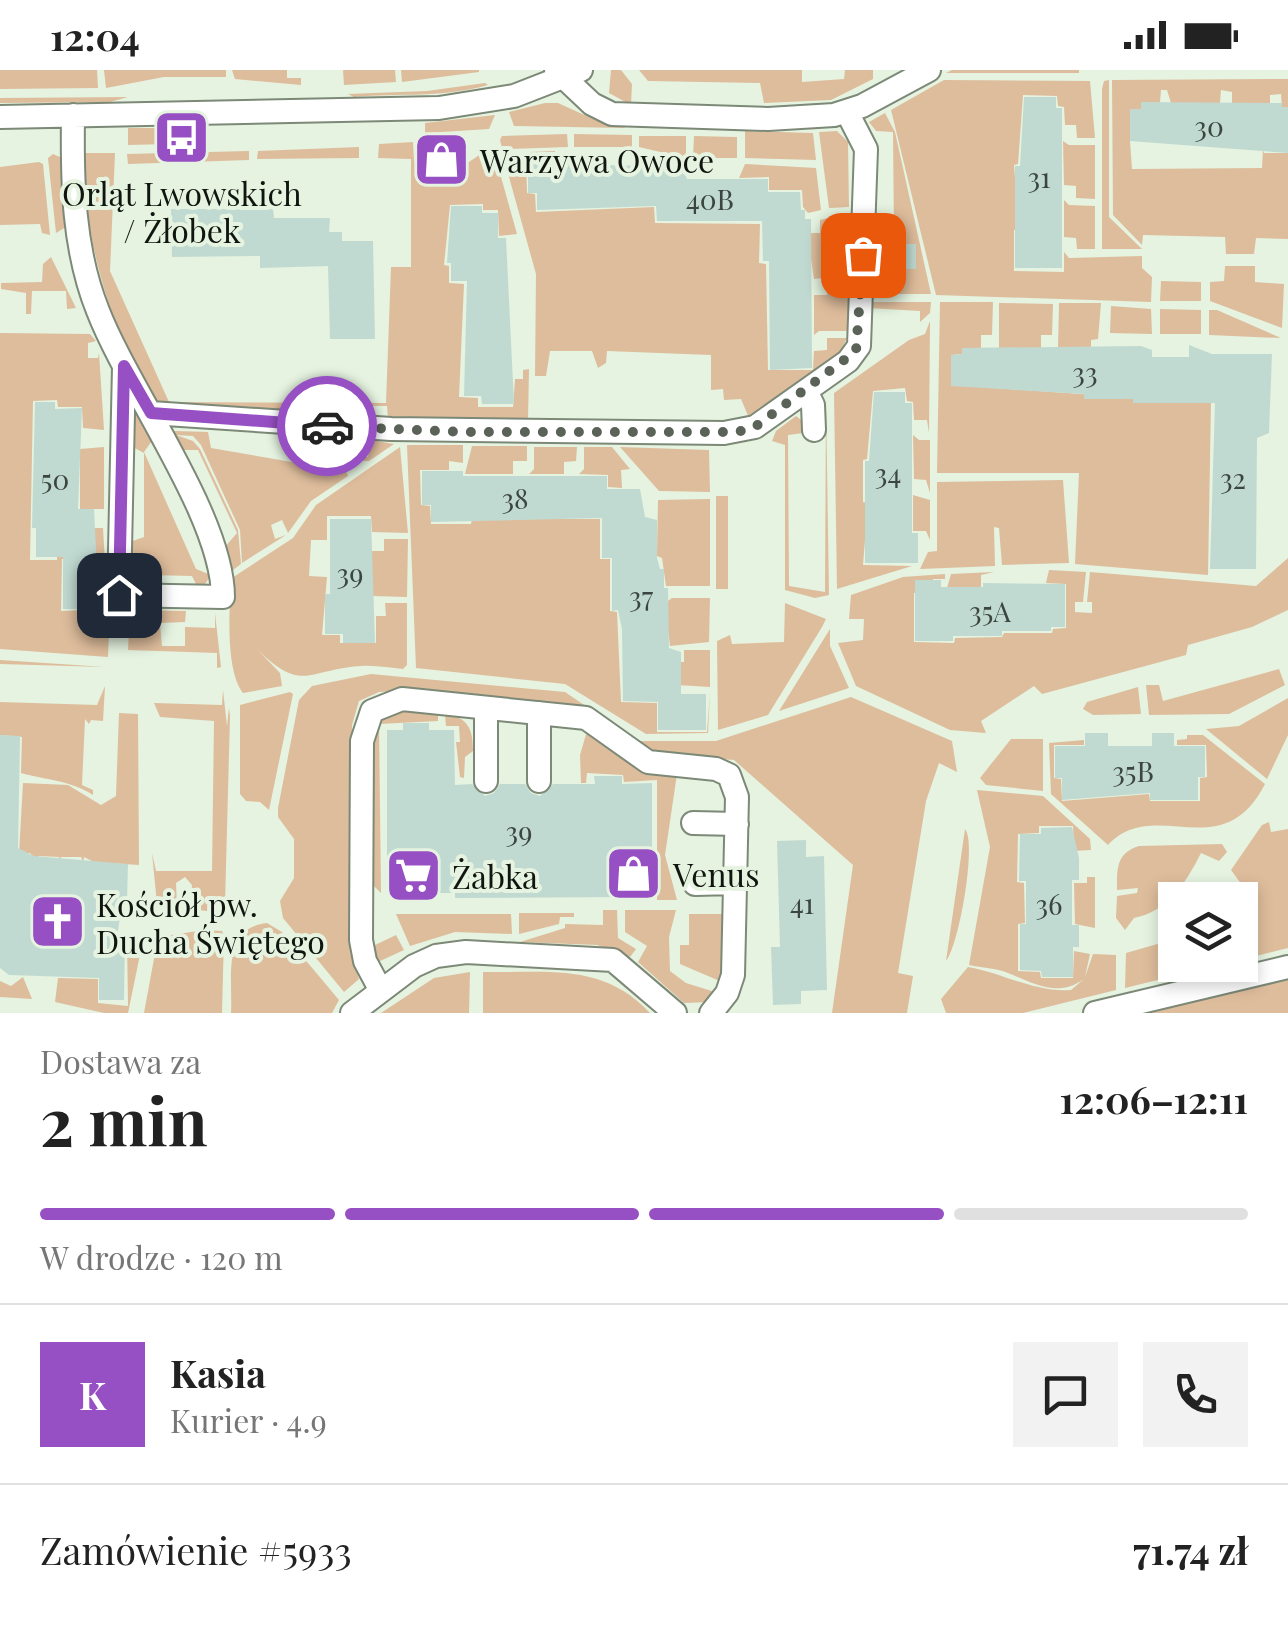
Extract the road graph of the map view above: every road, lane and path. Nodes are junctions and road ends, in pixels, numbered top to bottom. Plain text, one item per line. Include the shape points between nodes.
1 (929, 70) edge
2 (567, 73) edge
3 (847, 112) junction
4 (73, 115) junction
5 (0, 117) edge
6 (124, 366) junction
7 (806, 391) junction
8 (151, 413) junction
9 (814, 430) dead end
10 (486, 708) junction
11 (539, 713) junction
12 (486, 781) dead end
13 (538, 781) dead end
14 (693, 823) dead end
15 (737, 824) junction
16 (735, 883) junction
17 (695, 884) dead end
18 (1288, 967) edge
19 (380, 989) junction
20 (352, 1013) edge
21 (675, 1013) edge
22 (712, 1013) edge
23 (1095, 1013) edge

1 - 3 street
2 - 3 street via 592,104 624,116 781,119
2 - 4 street via 498,100 439,108
3 - 7 street via 866,149 860,339 848,361
4 - 5 street
4 - 6 street via 80,258
6 - 8 street
6 - 8 street via 119,595 223,597 220,560
7 - 8 street via 755,436 463,432
7 - 9 street
10 - 11 street
10 - 12 street
10 - 19 street via 402,699 372,711 365,724 361,940
11 - 13 street
11 - 15 street via 586,718 648,762 729,776 736,784
14 - 15 street
15 - 16 street
16 - 17 street
16 - 22 street via 733,975
18 - 23 street
19 - 20 street
19 - 21 street via 414,966 451,954 599,956 628,968

